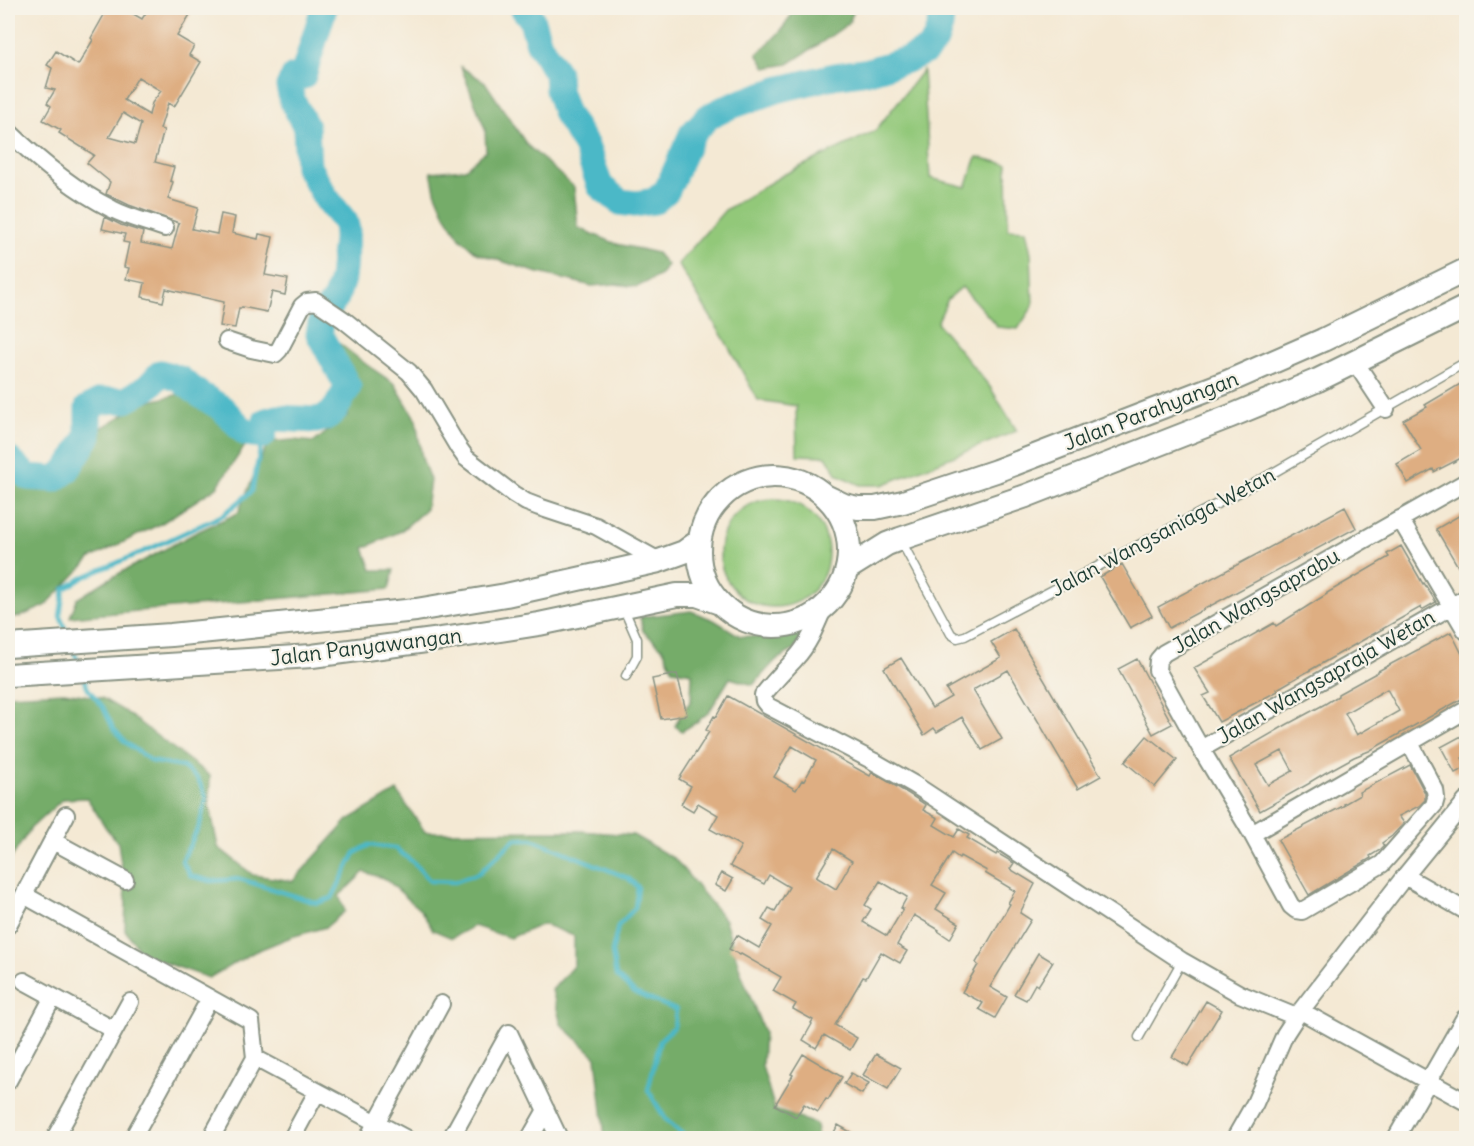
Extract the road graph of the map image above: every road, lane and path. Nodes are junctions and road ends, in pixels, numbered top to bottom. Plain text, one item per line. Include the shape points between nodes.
1 (8, 131) edge
2 (165, 228) dead end
3 (1467, 270) edge
4 (1467, 307) edge
5 (227, 341) dead end
6 (1355, 362) junction
7 (1467, 362) edge
8 (1386, 409) junction
9 (1467, 482) edge
10 (825, 496) junction
11 (1400, 519) junction
12 (900, 539) junction
13 (699, 541) junction
14 (659, 561) junction
15 (847, 569) junction
16 (1459, 602) edge
17 (720, 603) junction
18 (622, 607) junction
19 (824, 608) junction
20 (1467, 631) edge
21 (16, 646) edge
22 (17, 674) edge
23 (626, 676) dead end
24 (1467, 710) edge
25 (1410, 743) junction
26 (1201, 749) junction
27 (1467, 801) edge
28 (66, 815) dead end
29 (1252, 834) junction
30 (53, 841) junction
31 (1405, 876) junction
32 (125, 880) dead end
33 (24, 894) junction
34 (1467, 911) edge
35 (8, 925) edge
36 (1182, 961) junction
37 (24, 981) dead end
38 (53, 997) junction
39 (210, 998) junction
40 (130, 1002) dead end
41 (441, 1004) dead end
42 (1298, 1014) junction
43 (1464, 1019) dead end
44 (114, 1030) junction
45 (1139, 1037) dead end
46 (255, 1058) junction
47 (8, 1081) edge
48 (1429, 1081) junction
49 (317, 1092) junction
50 (1467, 1102) edge
51 (546, 1110) junction
52 (376, 1123) junction
53 (55, 1138) edge
54 (133, 1138) edge
55 (211, 1138) edge
56 (292, 1138) edge
57 (368, 1138) edge
58 (405, 1138) edge
59 (451, 1138) edge
60 (530, 1138) edge
61 (559, 1138) edge
62 (1235, 1138) edge
63 (1396, 1138) edge

1 - 2 street via 50,169 87,194 114,210
3 - 10 main road, Jalan Parahyangan via 1227,382 996,471 875,508 844,505
4 - 6 main road, Jalan Parahyangan
5 - 14 street via 275,354 302,306 316,302 409,372 466,458 483,472 526,502 596,526
6 - 8 street
6 - 12 main road, Jalan Parahyangan via 1122,459
7 - 8 lane, Jalan Wangsaniaga Wetan
8 - 12 lane, Jalan Wangsaniaga Wetan via 1238,494 965,636 957,638 951,634
9 - 11 street, Jalan Wangsaprabu
10 - 13 main road via 805,483 783,477 760,477 737,485 719,500 706,519
10 - 15 main road via 846,530
11 - 16 street
11 - 26 street, Jalan Wangsaprabu via 1164,653 1157,670
12 - 15 main road, Jalan Parahyangan
13 - 14 main road, Jalan Panyawangan via 684,552
13 - 17 main road via 707,585
14 - 21 main road, Jalan Panyawangan via 506,595 416,610
15 - 19 main road
16 - 20 street
16 - 26 street, Jalan Wangsapraja Wetan
17 - 18 main road, Jalan Panyawangan via 687,594
17 - 19 main road via 738,616 782,626 804,620
18 - 22 main road, Jalan Panyawangan via 539,624 312,656
18 - 23 lane via 637,639 637,656
19 - 36 street via 808,641 763,695 768,706 915,785
24 - 25 street
25 - 29 street
25 - 29 street, Jalan Wangsaprabu via 1435,790 1434,805 1382,864 1302,911 1291,906
26 - 29 street, Jalan Wangsaprabu
27 - 31 street
28 - 30 street
30 - 32 street
30 - 33 street
31 - 34 street
31 - 42 street
33 - 35 street
33 - 39 street
36 - 42 street via 1240,994
36 - 45 lane
37 - 38 street
38 - 44 street
38 - 47 street
39 - 46 street via 251,1021
39 - 54 street
40 - 44 street
41 - 52 street
42 - 48 street
42 - 62 street
43 - 48 street
44 - 53 street
46 - 49 street
46 - 55 street
48 - 50 street
48 - 63 street
49 - 52 street
49 - 56 street
51 - 59 street via 509,1033
51 - 60 street
51 - 61 street
52 - 57 street
52 - 58 street

